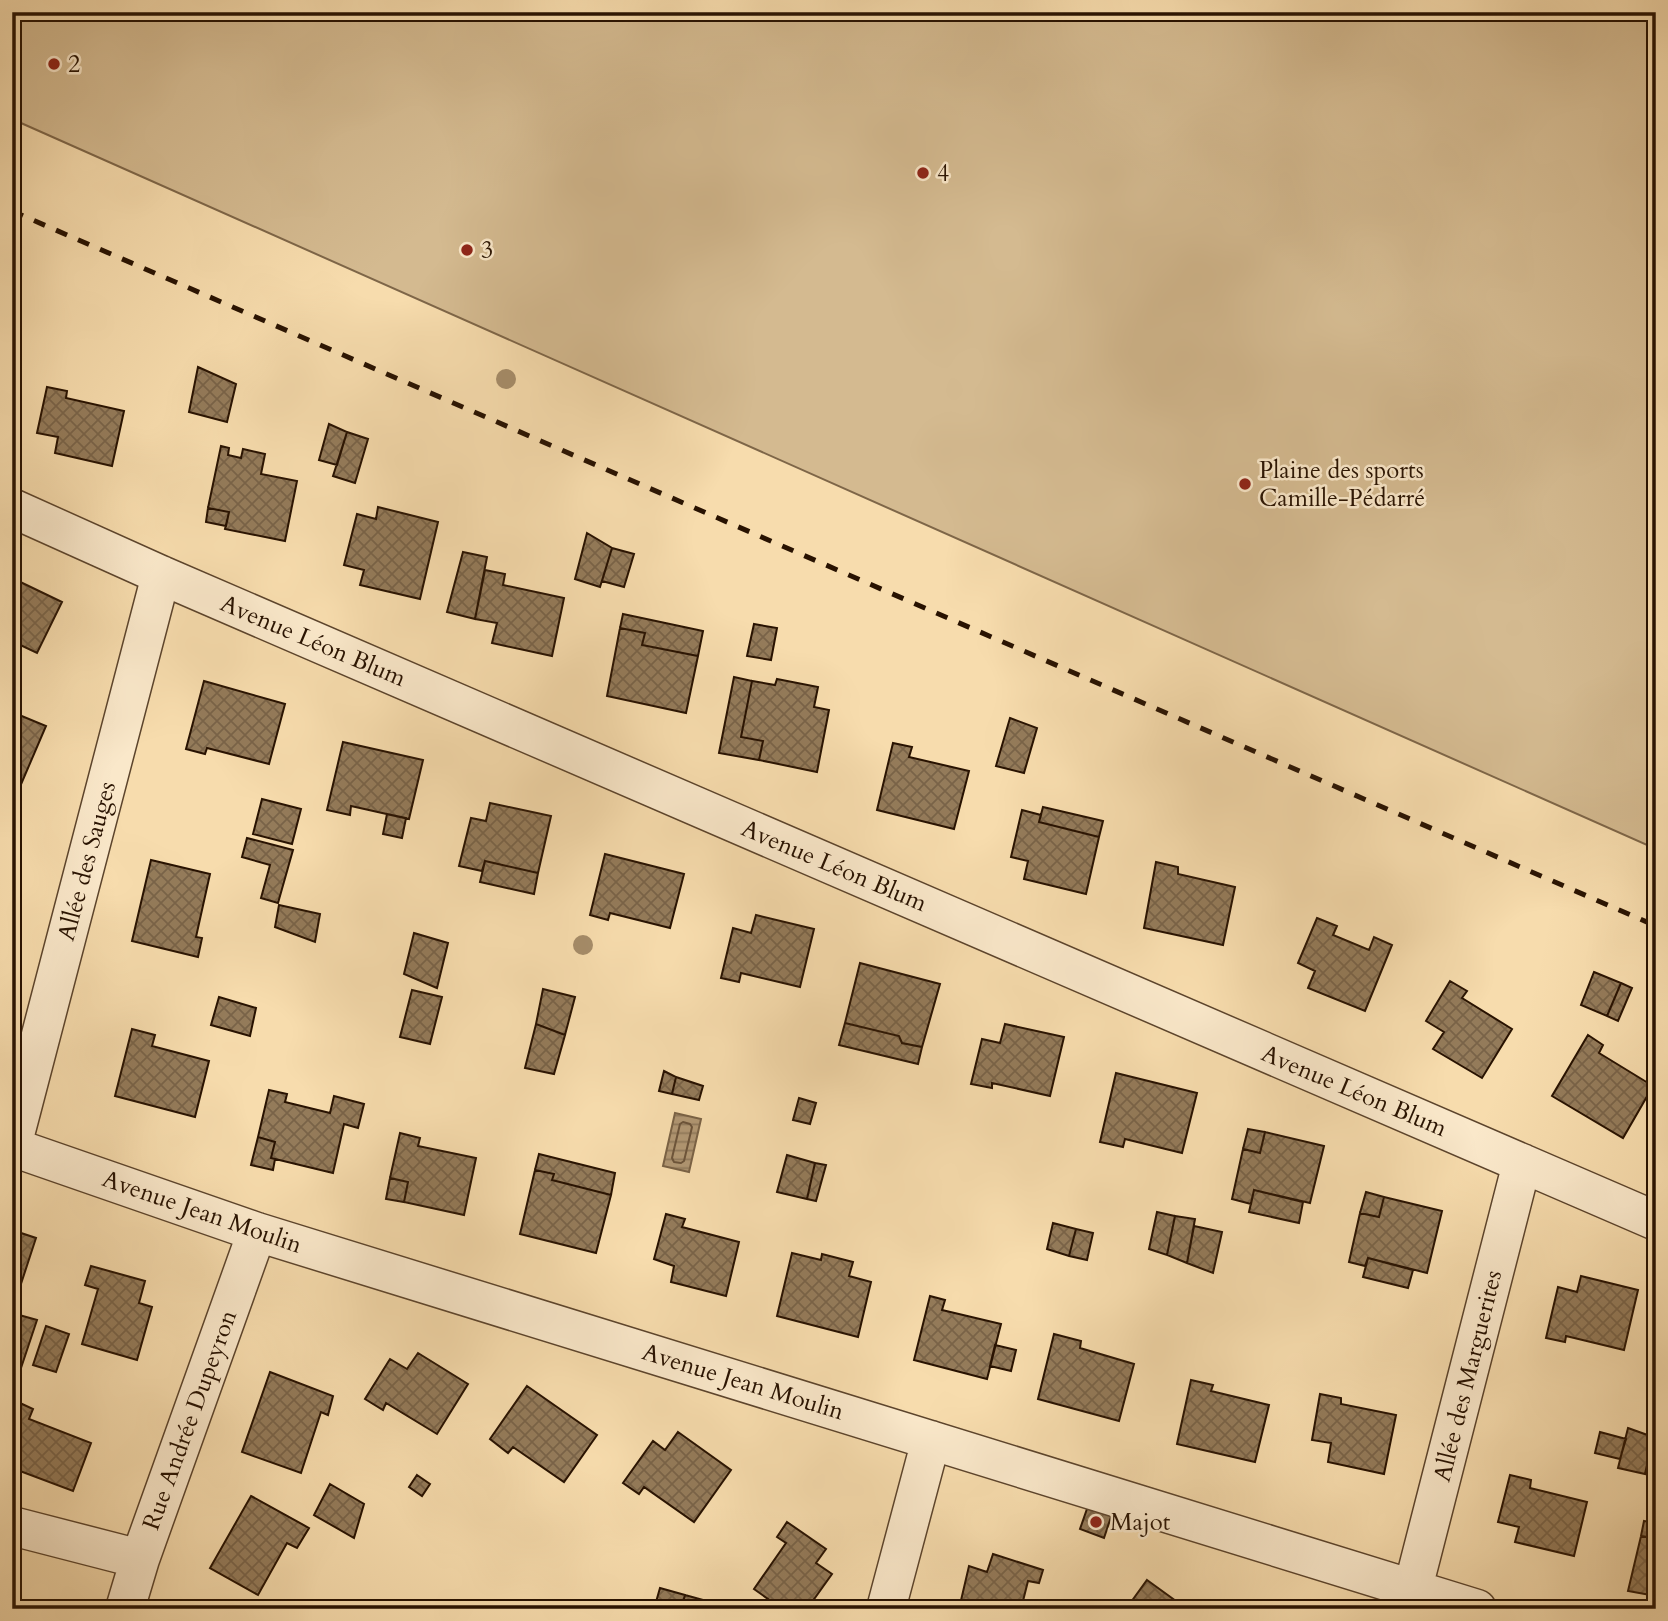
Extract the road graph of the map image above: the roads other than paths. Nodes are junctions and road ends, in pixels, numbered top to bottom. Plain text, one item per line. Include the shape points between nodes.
1 (12, 508) edge
2 (161, 575) junction
3 (12, 1147) edge
4 (1522, 1163) junction
5 (1656, 1221) edge
6 (257, 1232) junction
7 (931, 1440) junction
8 (12, 1526) edge
9 (140, 1559) junction
10 (1413, 1588) junction
11 (125, 1609) edge
12 (886, 1609) edge
13 (1477, 1609) edge

1 - 2 street, Avenue Léon Blum
2 - 3 street, Allée des Sauges
2 - 4 street, Avenue Léon Blum
3 - 6 street, Avenue Jean Moulin
4 - 5 street, Avenue Léon Blum
4 - 10 street, Allée des Marguerites
6 - 7 street, Avenue Jean Moulin
6 - 9 street, Rue Andrée Dupeyron
7 - 10 street, Avenue Jean Moulin
7 - 12 street
8 - 9 street
9 - 11 street, Rue Andrée Dupeyron
10 - 13 street, Avenue Jean Moulin

